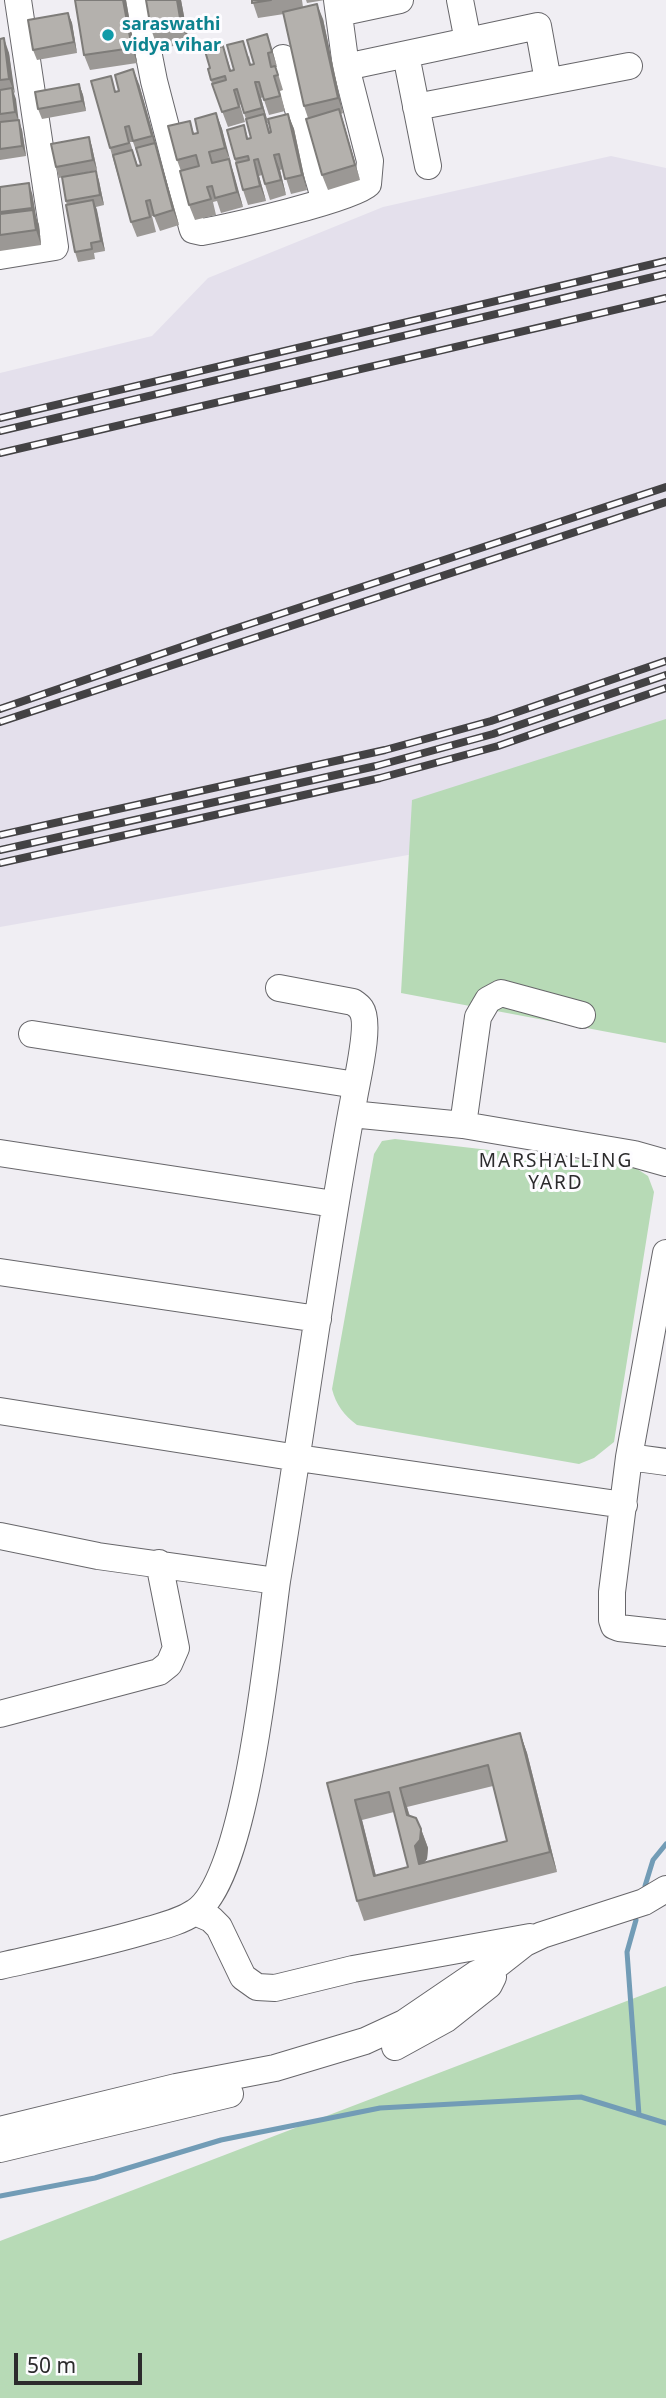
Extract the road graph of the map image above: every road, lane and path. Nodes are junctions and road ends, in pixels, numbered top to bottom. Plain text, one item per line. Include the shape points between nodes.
1 (18, 0) edge
2 (138, 0) edge
3 (400, 0) edge
4 (460, 0) edge
5 (338, 6) edge
6 (468, 41) junction
7 (406, 55) junction
8 (284, 58) dead end
9 (629, 66) dead end
10 (346, 67) junction
11 (548, 81) junction
12 (416, 107) junction
13 (428, 166) dead end
14 (325, 201) junction
15 (0, 256) edge
16 (279, 988) dead end
17 (582, 1015) dead end
18 (32, 1034) dead end
19 (356, 1085) junction
20 (351, 1114) junction
21 (463, 1125) junction
22 (0, 1153) edge
23 (666, 1163) edge
24 (334, 1204) junction
25 (666, 1253) edge
26 (0, 1272) edge
27 (318, 1319) junction
28 (0, 1411) edge
29 (629, 1457) junction
30 (298, 1458) junction
31 (666, 1462) edge
32 (624, 1505) junction
33 (0, 1536) edge
34 (159, 1563) junction
35 (277, 1581) junction
36 (666, 1633) edge
37 (0, 1714) edge
38 (663, 1892) edge
39 (195, 1912) junction
40 (542, 1935) junction
41 (497, 1965) junction
42 (0, 1966) edge
43 (0, 2130) edge
44 (0, 2148) edge

1 - 15 street via 55,247
2 - 14 street via 193,230 221,228
3 - 5 street
4 - 6 street
5 - 10 street
6 - 7 street
6 - 11 street via 538,26
7 - 10 street
7 - 12 street
8 - 14 street
9 - 11 street
10 - 14 street via 370,177 366,187
11 - 12 street
12 - 13 street
16 - 19 street via 354,1002 361,1009 363,1034
17 - 21 street via 501,993 488,1000 478,1017
18 - 19 street
19 - 20 street
20 - 21 street
20 - 24 street
21 - 23 street
22 - 24 street
24 - 27 street
25 - 29 street
26 - 27 street
27 - 30 street
28 - 30 street
29 - 31 street
29 - 32 street
30 - 32 street
30 - 35 street
32 - 36 street via 612,1620 619,1628
33 - 34 street
34 - 35 street
34 - 37 street via 176,1648 169,1664 159,1672
35 - 39 street via 252,1769 216,1884
38 - 40 street
39 - 40 street via 219,1927 243,1977 257,1987 275,1988
39 - 42 street via 179,1921 104,1942
40 - 41 street
41 - 43 street via 365,2042 275,2068
41 - 44 street via 489,1985 446,2019 381,2053

